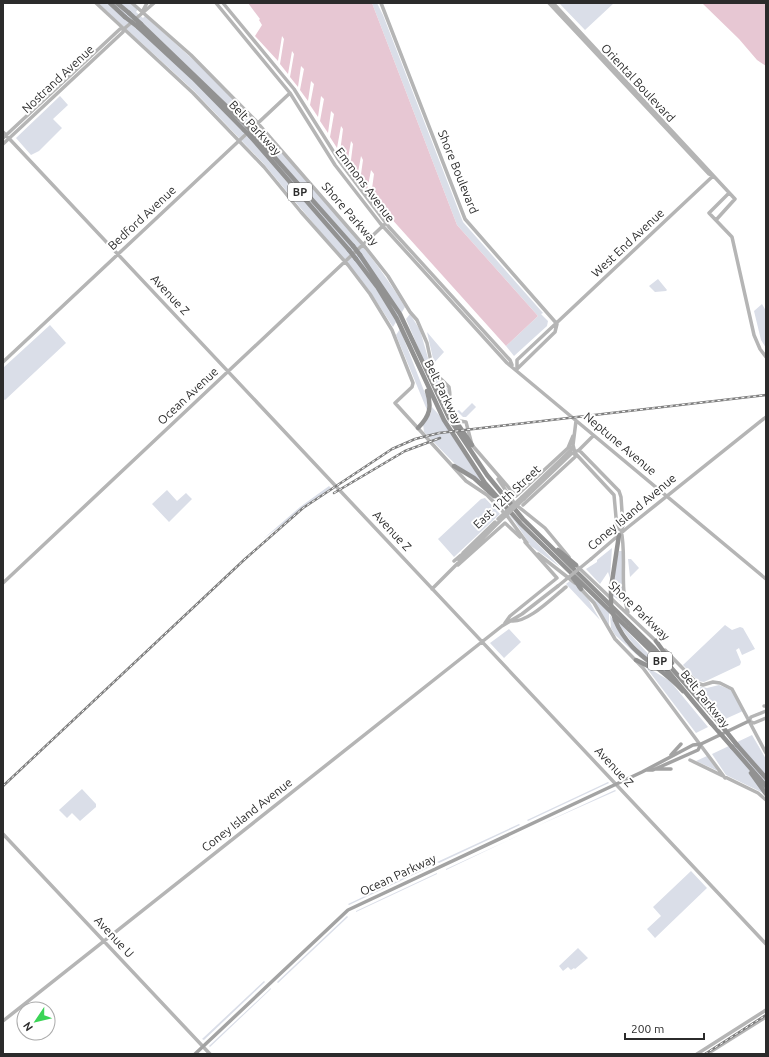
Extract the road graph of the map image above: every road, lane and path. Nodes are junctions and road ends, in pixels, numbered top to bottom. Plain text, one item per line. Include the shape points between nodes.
1 (96, 3) edge
2 (110, 3) edge
3 (118, 3) edge
4 (132, 3) edge
5 (146, 3) edge
6 (154, 3) edge
7 (216, 3) edge
8 (223, 3) edge
9 (381, 3) edge
10 (549, 3) edge
11 (553, 3) edge
12 (137, 8) junction
13 (142, 12) junction
14 (127, 15) junction
15 (124, 28) junction
16 (294, 89) junction
17 (290, 93) junction
18 (258, 123) junction
19 (3, 132) edge
20 (6, 137) edge
21 (239, 141) junction
22 (3, 144) edge
23 (713, 176) junction
24 (729, 193) junction
25 (716, 220) junction
26 (384, 225) junction
27 (363, 245) junction
28 (118, 254) junction
29 (358, 257) junction
30 (345, 262) junction
31 (557, 324) junction
32 (766, 357) edge
33 (3, 362) edge
34 (516, 370) junction
35 (228, 372) junction
36 (423, 376) junction
37 (435, 390) junction
38 (766, 417) edge
39 (453, 418) junction
40 (576, 420) junction
41 (460, 421) junction
42 (418, 428) junction
43 (573, 436) junction
44 (593, 436) junction
45 (472, 445) junction
46 (573, 446) junction
47 (579, 450) junction
48 (575, 453) junction
49 (454, 466) junction
50 (494, 472) junction
51 (516, 496) joint
52 (666, 496) junction
53 (523, 498) junction
54 (498, 499) junction
55 (523, 505) dead end
56 (499, 520) junction
57 (620, 532) junction
58 (542, 538) junction
59 (526, 543) junction
60 (463, 553) junction
61 (538, 554) junction
62 (454, 561) dead end
63 (458, 565) junction
64 (576, 565) junction
65 (570, 572) junction
66 (766, 579) edge
67 (3, 583) edge
68 (566, 587) dead end
69 (581, 588) junction
70 (432, 589) junction
71 (629, 614) junction
72 (510, 621) junction
73 (504, 625) junction
74 (656, 641) junction
75 (482, 642) junction
76 (636, 660) junction
77 (660, 672) junction
78 (692, 688) junction
79 (702, 711) junction
80 (766, 711) edge
81 (766, 718) edge
82 (749, 722) junction
83 (681, 744) dead end
84 (701, 744) junction
85 (766, 753) edge
86 (737, 754) junction
87 (746, 755) junction
88 (669, 757) junction
89 (690, 760) dead end
90 (671, 769) dead end
91 (647, 770) junction
92 (653, 770) junction
93 (766, 774) edge
94 (725, 778) junction
95 (766, 778) edge
96 (616, 784) junction
97 (766, 786) edge
98 (766, 794) edge
99 (766, 800) edge
100 (3, 834) edge
101 (104, 941) junction
102 (766, 944) edge
103 (766, 1010) edge
104 (766, 1017) edge
105 (3, 1021) edge
106 (203, 1046) junction
107 (195, 1054) edge
108 (210, 1054) edge
109 (697, 1054) edge
110 (707, 1054) edge

1 - 15 main road
2 - 14 highway, Belt Parkway / BP
3 - 14 highway, Belt Parkway / BP
4 - 12 main road, Shore Parkway
5 - 12 main road
5 - 13 main road, Nostrand Avenue
6 - 13 main road, Nostrand Avenue
7 - 17 main road, Emmons Avenue
8 - 16 main road, Emmons Avenue
9 - 31 main road, Shore Boulevard via 466,219
10 - 23 main road, Oriental Boulevard
11 - 23 main road, Oriental Boulevard
12 - 13 main road, Shore Parkway
13 - 15 main road, Nostrand Avenue
13 - 18 main road, Shore Parkway via 205,69
14 - 29 highway, Belt Parkway / BP, bridge via 246,128
15 - 20 main road, Nostrand Avenue via 123,32
15 - 21 main road via 194,93
16 - 17 main road, Bedford Avenue
16 - 26 main road, Emmons Avenue
17 - 18 main road, Bedford Avenue
17 - 26 main road, Emmons Avenue via 336,165
18 - 21 main road, Bedford Avenue
18 - 27 main road, Shore Parkway
19 - 20 main road, Avenue Z
20 - 22 main road, Nostrand Avenue
20 - 28 main road, Avenue Z
21 - 28 main road, Bedford Avenue
21 - 30 main road via 264,166
23 - 24 main road, Oriental Boulevard
23 - 31 main road, West End Avenue
24 - 25 main road, Oriental Boulevard via 735,199
24 - 25 main road via 709,213
25 - 32 main road via 732,237 754,335
26 - 27 main road, Ocean Avenue
26 - 34 main road, Emmons Avenue
27 - 30 main road, Ocean Avenue
27 - 41 main road, Shore Parkway via 388,276 417,320 427,343 433,371 449,387 450,406
28 - 33 main road, Bedford Avenue
28 - 35 main road, Avenue Z
29 - 36 highway, Belt Parkway / BP via 397,319
29 - 37 highway, Belt Parkway / BP via 405,322
30 - 35 main road, Ocean Avenue
30 - 42 main road via 370,294 392,330 413,386 395,403
31 - 34 main road via 555,332
34 - 40 main road, Neptune Avenue
35 - 67 main road, Ocean Avenue
35 - 70 main road, Avenue Z
36 - 42 highway via 430,407 427,418
36 - 54 highway, Belt Parkway / BP via 454,437
37 - 39 highway
37 - 58 highway, Belt Parkway / BP via 454,428 475,460
38 - 52 main road, Coney Island Avenue
39 - 41 highway
39 - 45 highway
40 - 43 main road
40 - 44 main road, Neptune Avenue
41 - 45 main road, Shore Parkway via 466,422
42 - 49 main road
43 - 46 main road
43 - 51 main road, East 12th Street via 568,447
44 - 47 main road, East 12th Street
44 - 52 main road, Neptune Avenue
45 - 50 main road, Shore Parkway
46 - 48 main road
46 - 53 main road, East 12th Street
47 - 48 main road, East 12th Street
47 - 57 main road via 619,492 623,526
48 - 53 main road, East 12th Street
48 - 55 main road, East 12th Street via 574,457
48 - 57 main road via 614,495 617,528
49 - 54 highway via 474,478
49 - 59 main road via 466,481 487,495 508,516
50 - 51 main road, Shore Parkway
50 - 64 main road, Shore Parkway via 515,504 545,528
52 - 57 main road, Coney Island Avenue
52 - 66 main road, Neptune Avenue
53 - 56 main road, East 12th Street, bridge
54 - 65 highway, Belt Parkway / BP
56 - 60 main road, East 12th Street
56 - 63 main road, East 12th Street
57 - 71 main road via 624,550 625,601
57 - 72 main road, Coney Island Avenue, bridge via 558,586
57 - 77 highway, bridge via 611,588 611,606 621,634
58 - 64 highway
58 - 78 highway, Belt Parkway / BP via 626,619
59 - 61 main road
59 - 63 main road, East 12th Street via 506,523
60 - 62 main road
60 - 63 main road, East 12th Street
61 - 69 main road
61 - 73 main road, Coney Island Avenue via 557,578 510,616
63 - 70 main road, East 12th Street
64 - 71 main road, Shore Parkway
65 - 69 highway
65 - 79 highway, Belt Parkway / BP via 652,652
68 - 72 main road, Coney Island Avenue via 526,618 518,622
69 - 76 main road via 615,639
70 - 75 main road, Avenue Z
71 - 74 main road, Shore Parkway
72 - 73 main road, Coney Island Avenue
73 - 75 main road, Coney Island Avenue
74 - 78 highway
74 - 82 main road, Shore Parkway via 697,683 720,683 732,689
75 - 96 main road, Avenue Z
75 - 101 main road, Coney Island Avenue
76 - 77 highway
76 - 84 main road
77 - 79 highway
78 - 87 highway, Belt Parkway / BP, bridge
79 - 86 highway, Belt Parkway / BP, bridge
80 - 82 main road, Ocean Parkway via 751,717
81 - 82 main road, Ocean Parkway via 754,723
82 - 84 main road, Ocean Parkway
82 - 85 main road, Shore Parkway
83 - 88 main road
84 - 88 main road, Ocean Parkway
84 - 92 main road, Ocean Parkway via 698,750
84 - 94 main road
86 - 97 highway, Belt Parkway / BP
86 - 98 highway
87 - 93 highway
87 - 95 highway, Belt Parkway / BP
88 - 91 main road, Ocean Parkway
89 - 94 main road
90 - 92 main road
91 - 92 main road, Ocean Parkway
91 - 96 main road, Ocean Parkway
94 - 99 main road via 758,792
96 - 102 main road, Avenue Z
96 - 106 main road, Ocean Parkway via 348,910
100 - 101 main road, Avenue U
101 - 105 main road, Coney Island Avenue
101 - 106 main road, Avenue U
103 - 109 main road
104 - 110 main road
106 - 107 main road, Ocean Parkway
106 - 108 main road, Avenue U

